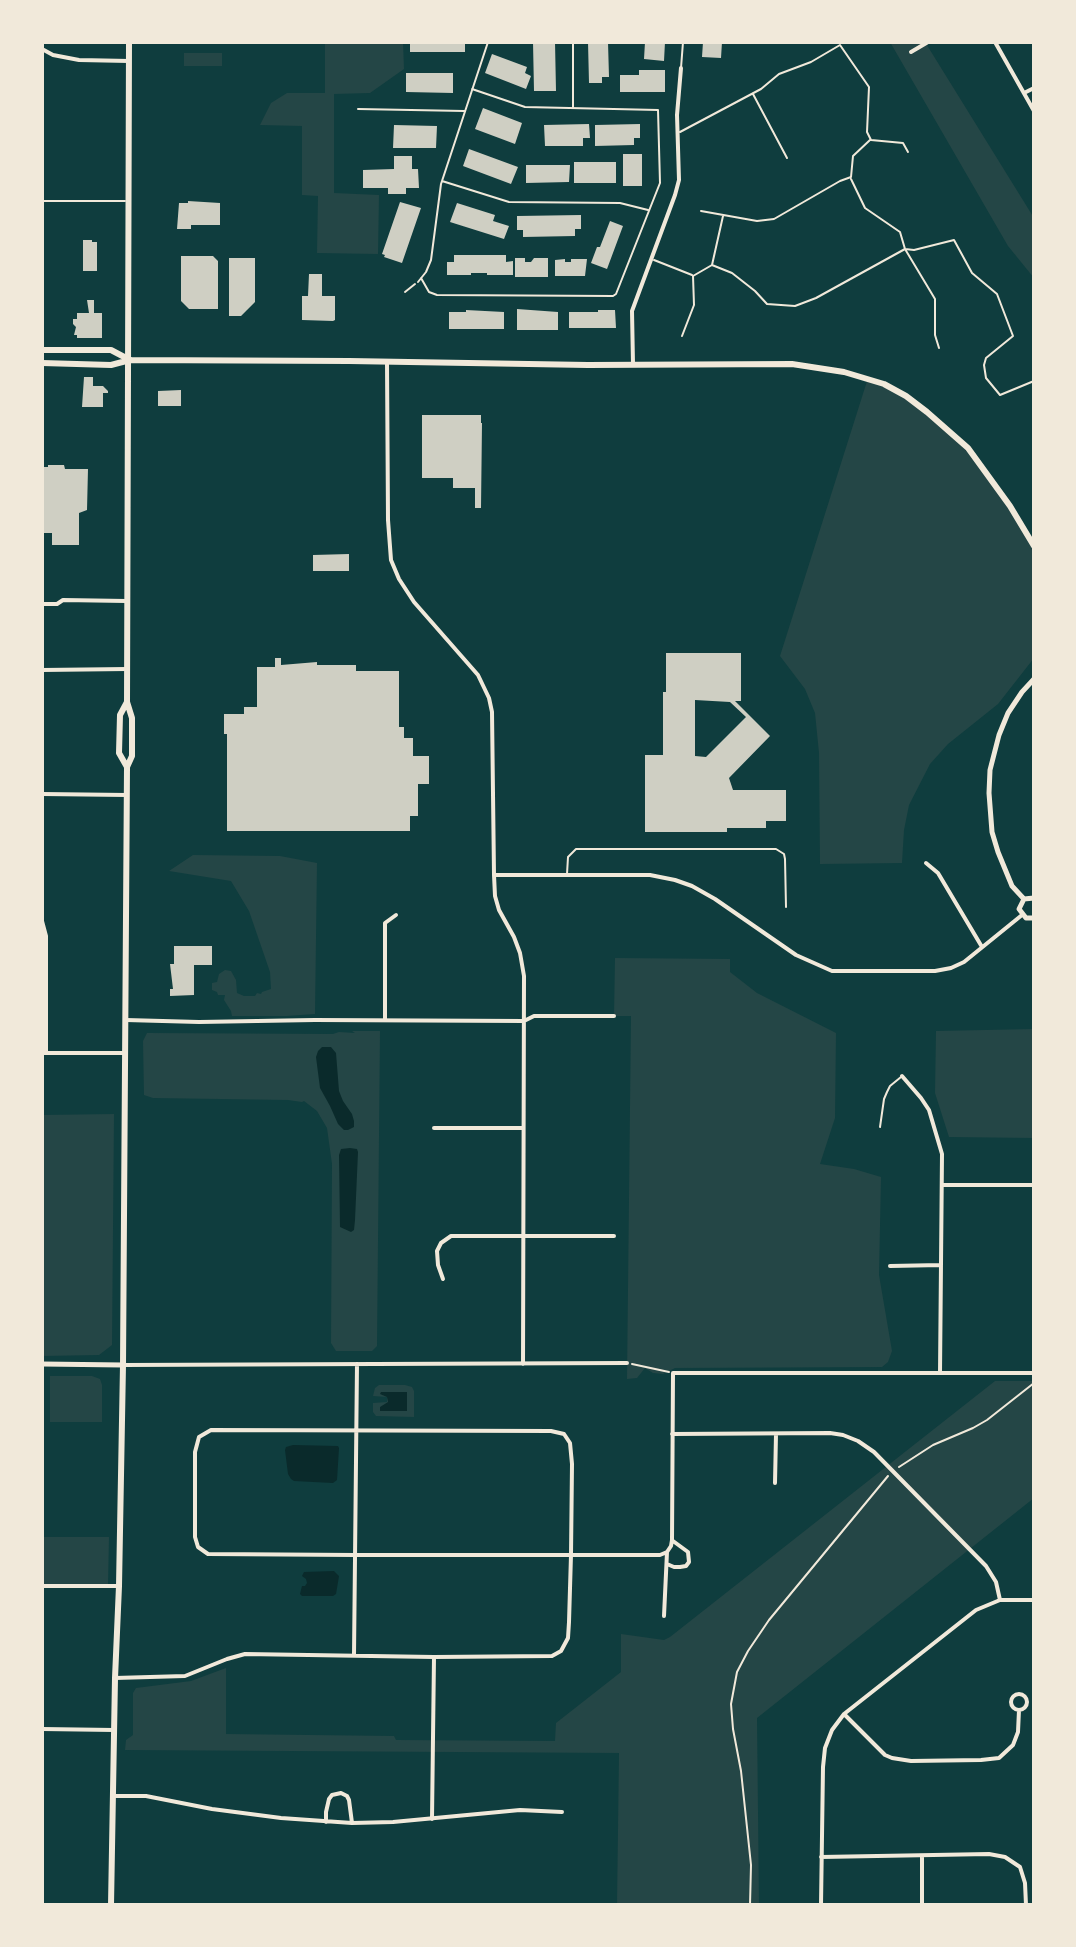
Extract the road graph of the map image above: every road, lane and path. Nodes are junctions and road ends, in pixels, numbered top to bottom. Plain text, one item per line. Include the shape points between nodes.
1 (129, 42) edge
2 (488, 42) edge
3 (573, 42) edge
4 (683, 42) edge
5 (928, 42) edge
6 (995, 42) edge
7 (42, 49) edge
8 (911, 52) dead end
9 (129, 61) junction
10 (681, 68) joint
11 (1034, 88) edge
12 (472, 89) junction
13 (753, 93) junction
14 (1024, 93) junction
15 (358, 109) dead end
16 (572, 109) junction
17 (465, 111) junction
18 (1034, 111) edge
19 (679, 132) junction
20 (871, 140) junction
21 (908, 152) dead end
22 (787, 158) dead end
23 (851, 177) junction
24 (442, 181) junction
25 (42, 201) edge
26 (129, 201) junction
27 (649, 210) junction
28 (701, 211) dead end
29 (723, 215) junction
30 (905, 249) junction
31 (651, 259) junction
32 (712, 265) junction
33 (693, 276) junction
34 (421, 278) junction
35 (405, 292) dead end
36 (682, 336) dead end
37 (939, 348) dead end
38 (42, 350) edge
39 (130, 360) junction
40 (387, 362) junction
41 (42, 363) edge
42 (633, 364) junction
43 (1034, 381) edge
44 (1034, 546) edge
45 (128, 601) junction
46 (42, 604) edge
47 (127, 669) junction
48 (42, 670) edge
49 (1034, 679) edge
50 (127, 702) junction
51 (127, 767) junction
52 (42, 794) edge
53 (127, 795) junction
54 (926, 863) dead end
55 (494, 875) junction
56 (567, 875) junction
57 (1034, 898) edge
58 (1024, 899) junction
59 (786, 907) dead end
60 (396, 915) dead end
61 (1022, 915) junction
62 (1034, 918) edge
63 (42, 921) edge
64 (982, 947) junction
65 (614, 1016) dead end
66 (126, 1020) junction
67 (385, 1020) junction
68 (524, 1021) junction
69 (44, 1053) edge
70 (125, 1053) junction
71 (902, 1076) joint
72 (880, 1127) dead end
73 (434, 1128) dead end
74 (522, 1128) junction
75 (942, 1185) junction
76 (1034, 1185) edge
77 (523, 1236) junction
78 (614, 1236) dead end
79 (941, 1265) junction
80 (890, 1266) dead end
81 (443, 1279) dead end
82 (627, 1363) joint
83 (42, 1364) edge
84 (357, 1364) junction
85 (523, 1364) junction
86 (123, 1365) junction
87 (673, 1373) junction
88 (940, 1373) junction
89 (1034, 1373) edge
90 (1034, 1383) edge
91 (357, 1431) junction
92 (672, 1434) junction
93 (776, 1434) junction
94 (893, 1471) junction
95 (775, 1483) dead end
96 (672, 1540) junction
97 (667, 1552) junction
98 (355, 1555) junction
99 (571, 1555) junction
100 (667, 1564) junction
101 (42, 1586) edge
102 (119, 1586) junction
103 (1000, 1600) junction
104 (1034, 1600) edge
105 (664, 1616) dead end
106 (354, 1655) junction
107 (434, 1657) junction
108 (115, 1678) junction
109 (1019, 1710) dead end
110 (844, 1714) junction
111 (42, 1729) edge
112 (114, 1730) junction
113 (113, 1796) junction
114 (562, 1812) dead end
115 (432, 1819) junction
116 (326, 1822) junction
117 (352, 1823) junction
118 (922, 1856) junction
119 (821, 1857) junction
120 (922, 1903) dead end
121 (111, 1905) edge
122 (750, 1905) edge
123 (821, 1905) edge
124 (1026, 1905) edge

1 - 9 main road
2 - 12 lane
3 - 16 lane
4 - 10 lane
5 - 8 street
6 - 14 street
7 - 9 street via 79,60
9 - 26 main road
10 - 19 street
11 - 14 street
12 - 16 lane via 525,107
12 - 17 lane
13 - 19 lane
13 - 20 lane via 779,74 840,45 869,87
13 - 22 lane
14 - 18 street
15 - 17 lane
16 - 27 lane via 658,110 660,183
17 - 24 lane
19 - 31 street via 679,180
20 - 21 lane via 903,143
20 - 23 lane via 853,156
23 - 29 lane via 774,219
23 - 30 lane via 865,208 900,232
24 - 27 lane via 509,202 620,203
24 - 34 lane via 431,260
25 - 26 lane
26 - 39 main road
27 - 34 lane via 613,296 437,295
28 - 29 lane
29 - 32 lane
30 - 32 lane via 795,306 767,304 732,273
30 - 37 lane via 935,299
30 - 43 lane via 954,240 972,273 997,294 1013,336 986,358 986,378 1000,395
31 - 33 lane
31 - 42 street via 632,311
32 - 33 lane
33 - 36 lane via 694,305
34 - 35 lane
38 - 39 main road via 111,350
39 - 40 main road
39 - 41 main road via 111,365
39 - 45 main road
40 - 42 main road
40 - 55 street via 391,560 404,589 478,675 489,698
42 - 44 main road via 792,364 884,384 968,448
45 - 46 street
45 - 47 main road
47 - 48 street
47 - 50 main road
49 - 58 street via 1008,713 999,735 989,793 998,852 1012,886
50 - 51 main road via 132,756
50 - 51 main road via 120,715 119,753
51 - 53 main road
52 - 53 street
53 - 66 main road
54 - 64 street via 938,873
55 - 56 street
55 - 68 street via 498,906 522,960
56 - 59 lane via 568,857 576,849 776,849 785,859
56 - 64 street via 650,875 680,882 715,899 796,955 832,971 935,971 964,962
57 - 58 street
58 - 61 street via 1019,905
60 - 67 street via 385,923
61 - 62 street
61 - 64 street
63 - 69 street
65 - 68 street via 534,1016
66 - 67 street
66 - 70 main road
67 - 68 street
68 - 74 street
69 - 70 street
70 - 86 main road
71 - 72 lane via 887,1092
71 - 75 street via 929,1110 942,1154
73 - 74 street
74 - 77 street
75 - 76 street
75 - 79 street
77 - 78 street
77 - 81 street via 447,1238 437,1251
77 - 85 street
79 - 80 street
79 - 88 street
82 - 85 street
82 - 87 path
83 - 86 street
84 - 85 street
84 - 86 street
84 - 91 street
86 - 102 main road
87 - 88 street
87 - 92 street
88 - 89 street
90 - 94 path via 987,1420
91 - 98 street
91 - 98 street via 211,1430 199,1437 195,1452 195,1531 198,1547 208,1554
91 - 99 street via 560,1432 570,1443 572,1464
92 - 93 street
92 - 96 street
93 - 94 street via 843,1435 867,1446
93 - 95 street
94 - 103 street via 990,1570
94 - 122 path via 769,1620 737,1672 731,1704 751,1865
96 - 97 street
96 - 100 street via 688,1552 689,1562 680,1567
97 - 99 street
97 - 100 street
98 - 99 street
98 - 106 street
99 - 107 street via 569,1630 559,1654
100 - 105 street
101 - 102 street
102 - 108 main road
103 - 104 street
103 - 110 street via 963,1619
106 - 107 street
106 - 108 street via 245,1654 185,1676
107 - 115 street
108 - 112 main road
109 - 110 street via 1018,1732 1009,1751 981,1760 892,1758
110 - 119 street via 823,1758
111 - 112 street
112 - 113 main road
113 - 116 street
113 - 121 main road
114 - 115 street via 520,1810
115 - 117 street
116 - 117 street
116 - 117 street via 329,1799 341,1793 349,1800
118 - 119 street
118 - 120 street
118 - 124 street via 1005,1857 1020,1867
119 - 123 street

